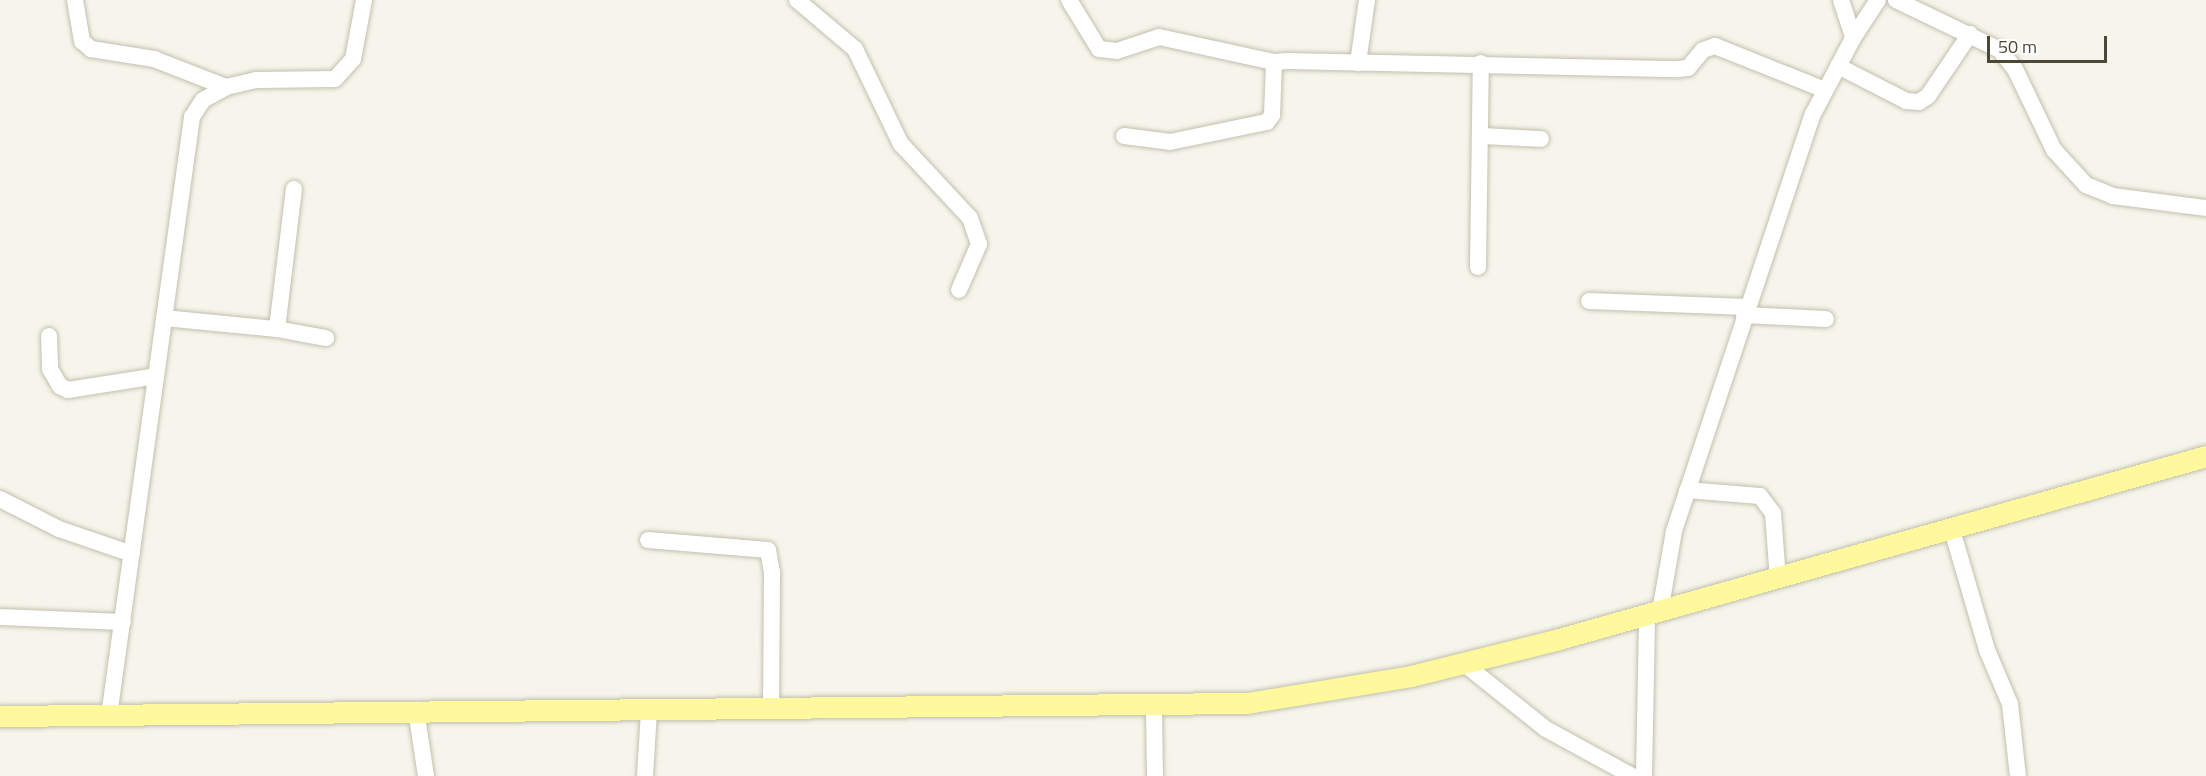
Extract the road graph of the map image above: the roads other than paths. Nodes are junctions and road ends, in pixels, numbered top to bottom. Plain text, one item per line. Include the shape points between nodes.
1 (75, 0) edge
2 (364, 0) edge
3 (796, 0) edge
4 (1069, 0) edge
5 (1367, 0) edge
6 (1841, 0) edge
7 (1878, 0) edge
8 (1896, 0) edge
9 (1970, 34) junction
10 (1853, 38) junction
11 (1274, 62) junction
12 (1358, 63) junction
13 (1481, 63) junction
14 (1838, 66) junction
15 (226, 87) junction
16 (1826, 90) junction
17 (1124, 136) dead end
18 (1480, 136) junction
19 (1542, 139) dead end
20 (294, 189) dead end
21 (2206, 208) edge
22 (1478, 267) dead end
23 (959, 290) dead end
24 (1589, 301) dead end
25 (1746, 311) junction
26 (164, 318) junction
27 (1826, 320) dead end
28 (277, 329) junction
29 (49, 336) dead end
30 (326, 339) dead end
31 (156, 376) junction
32 (2206, 456) edge
33 (1687, 490) junction
34 (0, 499) edge
35 (1952, 530) junction
36 (648, 540) dead end
37 (132, 554) junction
38 (1778, 579) junction
39 (1654, 614) junction
40 (0, 616) edge
41 (123, 622) junction
42 (1462, 662) junction
43 (1154, 706) junction
44 (416, 710) junction
45 (649, 710) junction
46 (771, 711) junction
47 (0, 716) edge
48 (109, 716) junction
49 (426, 776) edge
50 (645, 776) edge
51 (1155, 776) edge
52 (1632, 776) edge
53 (1644, 776) edge
54 (2018, 776) edge

1 - 15 street via 82,41 91,50 154,59
2 - 15 street via 353,59 335,80 256,80
3 - 23 street via 855,49 901,144 975,228 979,244
4 - 11 street via 1099,49 1117,51 1159,37
5 - 12 street
6 - 10 street
7 - 10 street
8 - 9 street
9 - 14 street via 1928,96 1919,102 1906,101
9 - 21 street via 2000,50 2015,69 2054,150 2086,185 2113,196
10 - 14 street
11 - 12 street
11 - 17 street via 1272,115 1268,122 1170,142
12 - 13 street
13 - 16 street via 1678,69 1688,68 1703,50 1715,46
13 - 18 street
14 - 16 street
15 - 26 street via 202,100 192,117
16 - 25 street via 1813,114
18 - 19 street
18 - 22 street
20 - 28 street
24 - 25 street
25 - 27 street
25 - 33 street
26 - 28 street
26 - 31 street
28 - 30 street
29 - 31 street via 50,369 60,386 68,390
31 - 37 street
32 - 35 main road
33 - 38 street via 1760,496 1773,513
33 - 39 street
34 - 37 street via 59,529
35 - 38 main road
35 - 54 street via 1987,650 2010,704
36 - 46 street via 768,550 772,572
37 - 41 street
38 - 39 main road
39 - 42 main road
39 - 53 street
40 - 41 street
41 - 48 street
42 - 43 main road via 1411,676 1301,696 1247,703
42 - 52 street via 1546,729
43 - 46 main road
43 - 51 street
44 - 45 main road
44 - 48 main road
44 - 49 street
45 - 46 main road
45 - 50 street
47 - 48 main road

